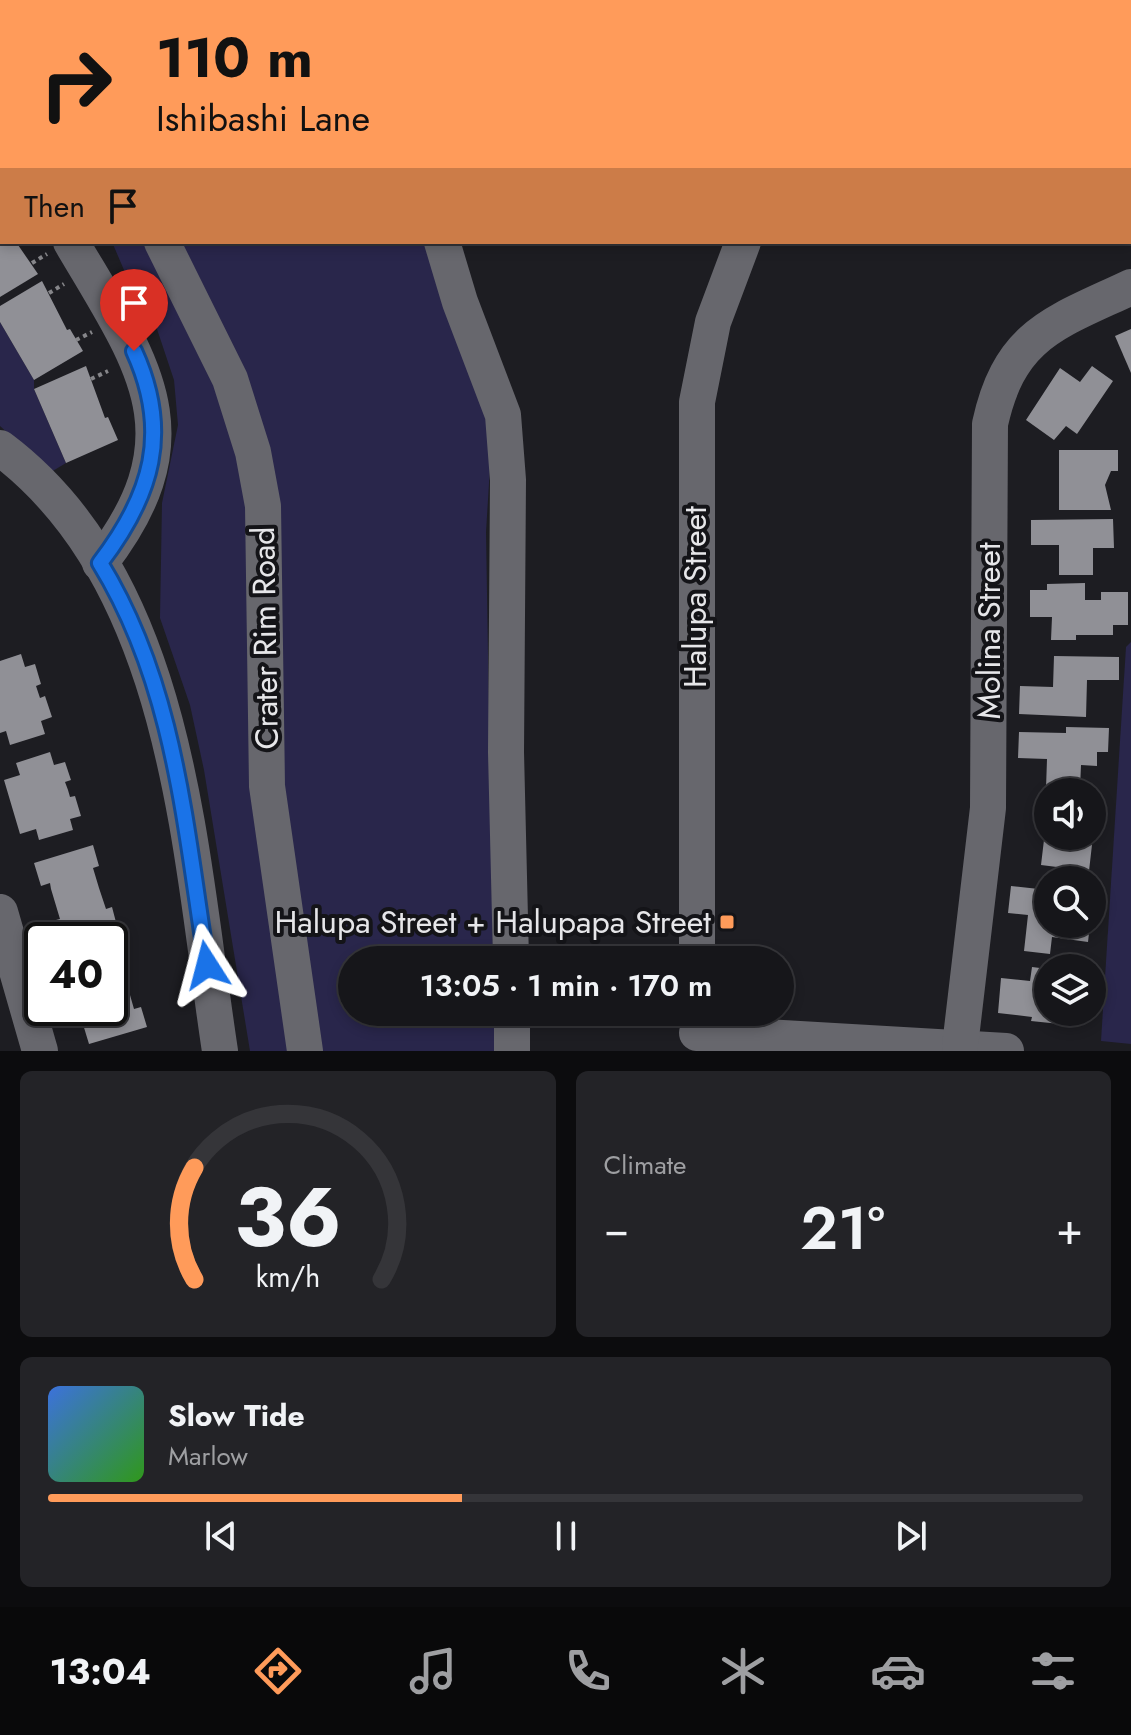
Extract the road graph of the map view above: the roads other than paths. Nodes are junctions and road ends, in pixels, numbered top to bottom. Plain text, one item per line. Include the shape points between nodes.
1 (163, 244) edge
2 (443, 244) edge
3 (741, 244) edge
4 (61, 247) edge
5 (1131, 287) edge
6 (0, 448) edge
7 (100, 563) junction
8 (0, 912) edge
9 (511, 946) edge
10 (697, 946) edge
11 (512, 1026) edge
12 (697, 1032) edge
13 (960, 1046) junction
14 (40, 1051) edge
15 (220, 1051) edge
16 (305, 1051) edge
17 (512, 1051) edge
18 (1006, 1051) edge

1 - 16 street, Crater Rim Road via 230,379 263,506 267,786
2 - 9 street via 503,415 508,480
3 - 10 street, Halupa Street via 713,322 697,402
4 - 7 street via 134,351 146,377 153,418 151,463 138,507
5 - 13 street, Molina Street via 1045,328 1009,369 993,409 988,808
6 - 7 street via 39,484
7 - 15 street via 135,628 170,735
8 - 14 street
11 - 17 street
12 - 13 street
13 - 18 street

